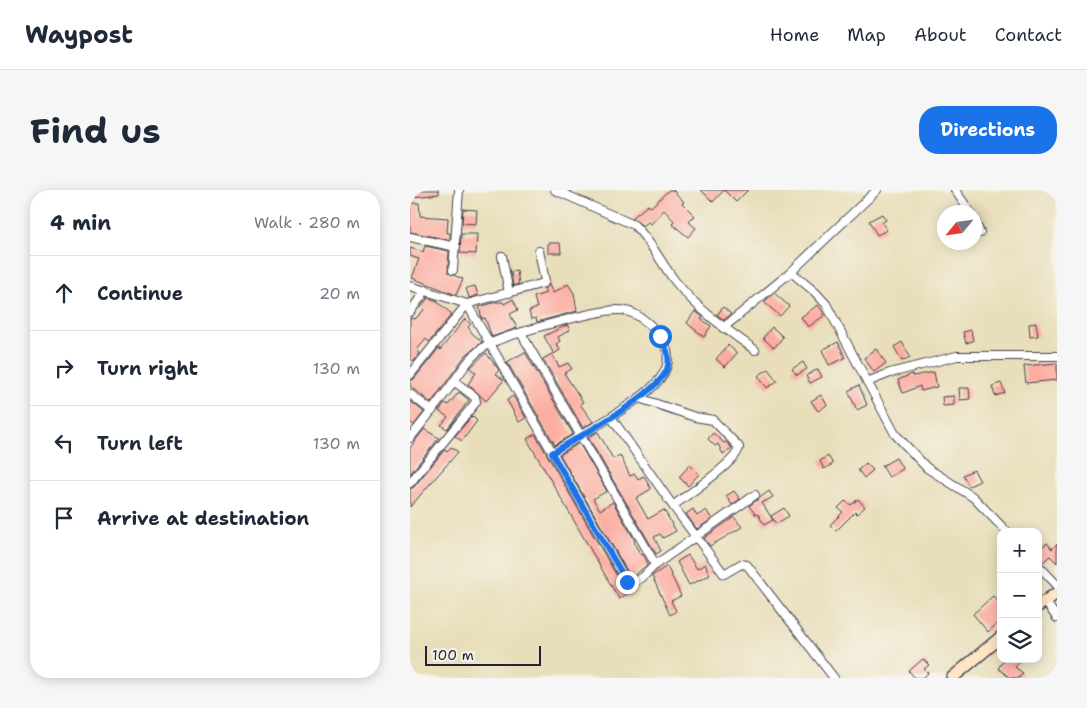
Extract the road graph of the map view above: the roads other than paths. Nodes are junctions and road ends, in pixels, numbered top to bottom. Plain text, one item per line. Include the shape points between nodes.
1 (459, 190) edge
2 (555, 190) edge
3 (877, 190) edge
4 (955, 190) edge
5 (965, 205) edge
6 (410, 237) edge
7 (456, 247) junction
8 (539, 252) dead end
9 (502, 256) dead end
10 (453, 270) dead end
11 (791, 272) junction
12 (410, 286) edge
13 (426, 290) junction
14 (509, 293) junction
15 (467, 304) junction
16 (410, 312) edge
17 (723, 328) junction
18 (521, 333) junction
19 (490, 343) junction
20 (755, 350) dead end
21 (1057, 356) edge
22 (410, 375) edge
23 (454, 381) junction
24 (867, 382) junction
25 (410, 394) edge
26 (639, 398) junction
27 (432, 411) junction
28 (611, 417) junction
29 (581, 436) junction
30 (410, 438) edge
31 (552, 453) junction
32 (410, 483) edge
33 (755, 495) dead end
34 (673, 506) junction
35 (1003, 528) edge
36 (695, 536) junction
37 (655, 565) junction
38 (1042, 573) edge
39 (1052, 596) edge
40 (1057, 618) edge
41 (997, 640) edge
42 (834, 678) edge
43 (952, 678) edge

1 - 7 street
2 - 17 street via 634,225 693,302
3 - 11 street
4 - 5 street
6 - 7 street
7 - 10 street
8 - 14 street via 545,281
9 - 14 street
11 - 17 street
11 - 24 street via 826,304
12 - 13 street
13 - 15 street
13 - 16 street
14 - 15 street
15 - 19 street
15 - 22 street
17 - 20 street
18 - 19 street
18 - 26 street via 610,311 621,310 640,317 660,336 668,358 663,376
18 - 29 street
19 - 23 street via 477,352
19 - 31 street
21 - 24 street via 957,356
23 - 27 street
23 - 32 street via 475,397 476,402
24 - 35 street via 894,434 908,451 927,468 973,497
25 - 27 street
26 - 28 street
26 - 34 street via 715,421 739,447 738,453 724,467
27 - 30 street
28 - 29 street
28 - 34 street
29 - 31 street
29 - 37 street
31 - 37 street via 627,582 631,584 644,577
33 - 36 street
34 - 36 street
36 - 37 street
36 - 42 street via 724,574 741,564 748,565
38 - 39 street
39 - 40 street
41 - 43 main road

